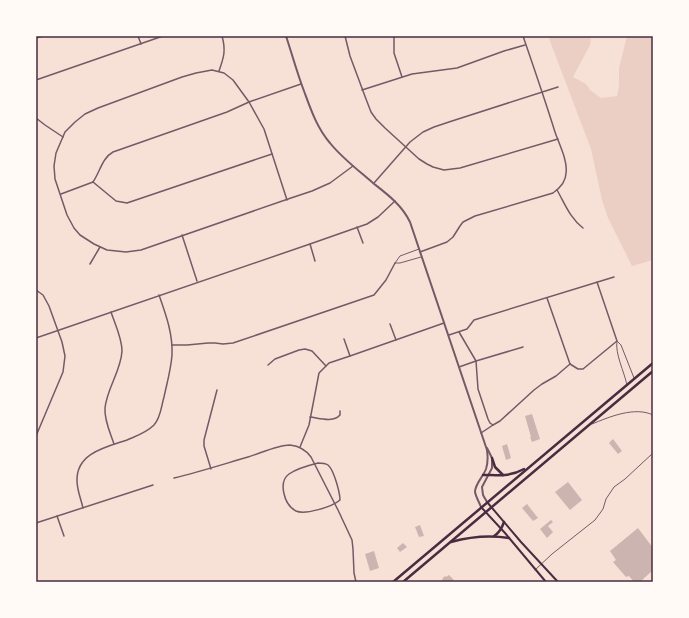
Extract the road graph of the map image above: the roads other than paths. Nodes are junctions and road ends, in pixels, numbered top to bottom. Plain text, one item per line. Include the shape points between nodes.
1 (42, 36) edge
2 (138, 36) edge
3 (163, 36) edge
4 (222, 36) edge
5 (286, 36) edge
6 (345, 36) edge
7 (394, 36) edge
8 (523, 36) edge
9 (36, 38) edge
10 (141, 44) junction
11 (526, 45) junction
12 (219, 71) junction
13 (402, 77) junction
14 (36, 80) edge
15 (301, 84) junction
16 (558, 87) dead end
17 (362, 90) junction
18 (542, 92) junction
19 (249, 102) junction
20 (36, 118) edge
21 (63, 137) junction
22 (558, 138) junction
23 (406, 146) junction
24 (272, 154) junction
25 (353, 166) junction
26 (93, 182) junction
27 (374, 184) junction
28 (557, 190) junction
29 (60, 194) junction
30 (287, 200) junction
31 (395, 201) junction
32 (357, 227) junction
33 (583, 228) dead end
34 (182, 236) junction
35 (363, 242) dead end
36 (310, 244) junction
37 (100, 247) junction
38 (420, 251) junction
39 (422, 256) junction
40 (315, 261) dead end
41 (395, 263) junction
42 (90, 264) dead end
43 (614, 277) dead end
44 (198, 282) junction
45 (597, 282) junction
46 (36, 290) edge
47 (159, 295) junction
48 (547, 298) junction
49 (112, 312) junction
50 (444, 323) junction
51 (390, 324) dead end
52 (58, 330) junction
53 (459, 332) junction
54 (448, 335) junction
55 (36, 338) edge
56 (344, 339) dead end
57 (396, 340) junction
58 (617, 341) junction
59 (172, 345) junction
60 (523, 347) dead end
61 (350, 356) junction
62 (476, 361) junction
63 (653, 363) edge
64 (570, 364) junction
65 (268, 365) dead end
66 (326, 366) junction
67 (459, 367) junction
68 (653, 372) edge
69 (634, 378) junction
70 (627, 385) junction
71 (216, 390) dead end
72 (340, 411) dead end
73 (653, 415) edge
74 (310, 417) junction
75 (493, 426) junction
76 (588, 426) junction
77 (481, 433) junction
78 (36, 436) edge
79 (114, 444) junction
80 (485, 444) junction
81 (300, 447) junction
82 (653, 453) edge
83 (492, 458) junction
84 (315, 464) junction
85 (530, 466) junction
86 (211, 468) junction
87 (483, 475) junction
88 (488, 475) junction
89 (503, 475) junction
90 (174, 478) dead end
91 (153, 485) dead end
92 (487, 502) junction
93 (335, 503) junction
94 (481, 507) junction
95 (491, 507) junction
96 (83, 508) junction
97 (486, 512) junction
98 (57, 516) junction
99 (504, 522) junction
100 (36, 523) edge
101 (501, 529) junction
102 (64, 536) dead end
103 (489, 537) junction
104 (509, 538) junction
105 (448, 543) junction
106 (541, 564) junction
107 (535, 570) junction
108 (556, 579) junction
109 (356, 582) edge
110 (393, 582) edge
111 (403, 582) edge
112 (546, 582) edge
113 (552, 582) edge
114 (558, 582) edge

1 - 9 street
2 - 10 street
3 - 10 street
4 - 12 street via 225,51
5 - 15 street
6 - 17 street
7 - 13 street via 394,53
8 - 11 street
10 - 14 street
11 - 13 street via 457,68
11 - 18 street
12 - 19 street via 233,80
12 - 21 street via 191,74 98,108 79,118
13 - 17 street
15 - 19 street
15 - 25 street via 321,132
16 - 18 street
17 - 23 street via 376,119
18 - 22 street
18 - 23 street via 428,129
19 - 24 street via 264,129
19 - 26 street via 113,152 104,160
20 - 21 street
21 - 29 street via 54,166
22 - 23 street via 448,170 427,164
22 - 28 street via 566,174
23 - 27 street
24 - 26 street via 127,203 116,201
24 - 30 street
25 - 27 street
25 - 30 street via 330,183
26 - 29 street
27 - 31 street
28 - 33 street via 572,217
28 - 38 street via 471,218 463,222 447,242
29 - 37 street via 74,228 83,238
30 - 34 street
31 - 32 street via 378,218
31 - 38 street via 407,216
32 - 35 street
32 - 36 street
34 - 37 street via 131,252 112,251
34 - 44 street
36 - 40 street
36 - 44 street
37 - 42 street
38 - 39 street
38 - 41 lane via 400,256
39 - 41 lane
39 - 50 street
41 - 59 street via 374,295 233,343
43 - 45 street
44 - 47 street
45 - 48 street
45 - 58 street
46 - 52 street via 48,302
47 - 49 street
47 - 59 street
48 - 53 street via 474,320
48 - 64 street
49 - 52 street
49 - 79 street via 122,348 120,365 105,406
50 - 54 street
50 - 57 street
51 - 57 street
52 - 55 street
52 - 78 street via 65,351 64,367
53 - 54 street
53 - 62 street
54 - 67 street
56 - 61 street
57 - 61 street
58 - 64 street via 583,369
58 - 69 lane
58 - 70 lane via 616,347
59 - 79 street via 170,374 158,419 144,433
60 - 62 street
61 - 66 street
62 - 67 street
62 - 75 street via 478,389 488,419
63 - 69 highway
64 - 75 street via 534,390
65 - 66 street via 275,359 305,350 312,351
66 - 74 street via 319,373
67 - 77 street
68 - 76 highway
69 - 70 highway
70 - 85 highway
71 - 86 street via 204,440
72 - 74 street via 336,418
73 - 76 lane via 643,411 628,412
74 - 81 street
75 - 77 street
76 - 95 highway
77 - 80 street
79 - 96 street via 92,453 80,466 77,482
80 - 83 street
80 - 87 street via 488,462
81 - 84 street via 308,453
81 - 86 street via 279,447
82 - 106 lane via 614,487 595,520
83 - 88 street via 492,468
83 - 89 highway via 495,467
84 - 93 street
84 - 93 street via 324,463 330,468 340,498
84 - 93 street via 294,471 284,480 287,501 291,508 301,512
85 - 89 highway
85 - 92 highway
86 - 90 street
87 - 88 highway
87 - 94 street via 475,491
88 - 89 highway
88 - 92 street via 482,487
91 - 96 street
92 - 94 highway
92 - 95 main road
93 - 109 street via 352,540
94 - 97 main road
94 - 110 highway
95 - 97 highway
95 - 99 main road
96 - 98 street
97 - 101 main road
97 - 105 highway
98 - 100 street
98 - 102 street
99 - 101 highway
99 - 106 main road
101 - 103 highway
101 - 104 main road
103 - 104 highway
103 - 105 highway
104 - 107 main road
105 - 111 highway
106 - 107 lane
106 - 108 main road
107 - 112 main road
108 - 113 street
108 - 114 main road

